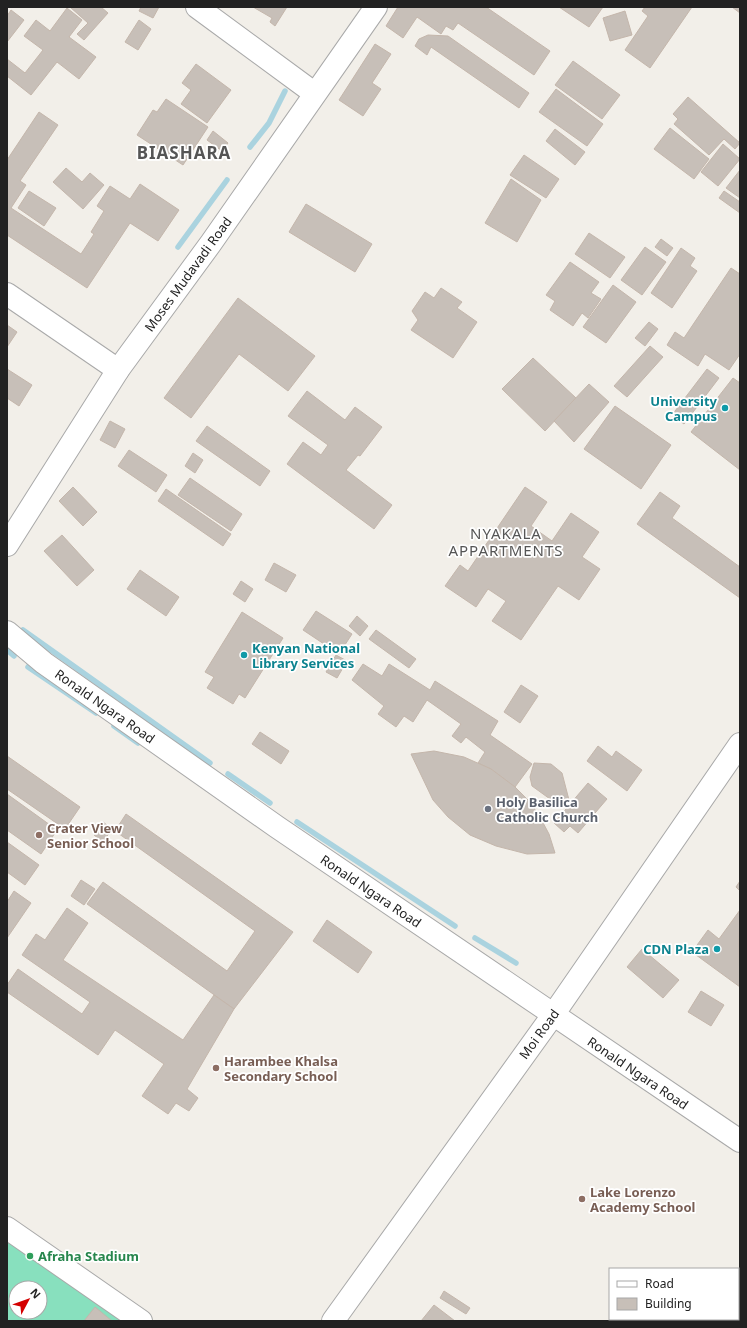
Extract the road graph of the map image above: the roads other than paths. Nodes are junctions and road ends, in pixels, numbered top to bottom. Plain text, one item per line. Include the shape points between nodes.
1 (197, 7) edge
2 (376, 7) edge
3 (314, 93) junction
4 (7, 294) edge
5 (118, 370) junction
6 (7, 545) edge
7 (7, 632) edge
8 (740, 744) edge
9 (553, 1016) junction
10 (740, 1141) edge
11 (7, 1228) edge
12 (140, 1321) edge
13 (333, 1321) edge

1 - 3 street
2 - 3 street, Moses Mudavadi Road
3 - 5 street, Moses Mudavadi Road via 211,243
4 - 5 street
5 - 6 street, Moses Mudavadi Road
7 - 9 street, Ronald Ngara Road via 44,663
8 - 9 street, Moi Road
9 - 10 street, Ronald Ngara Road
9 - 13 street, Moi Road
11 - 12 street

